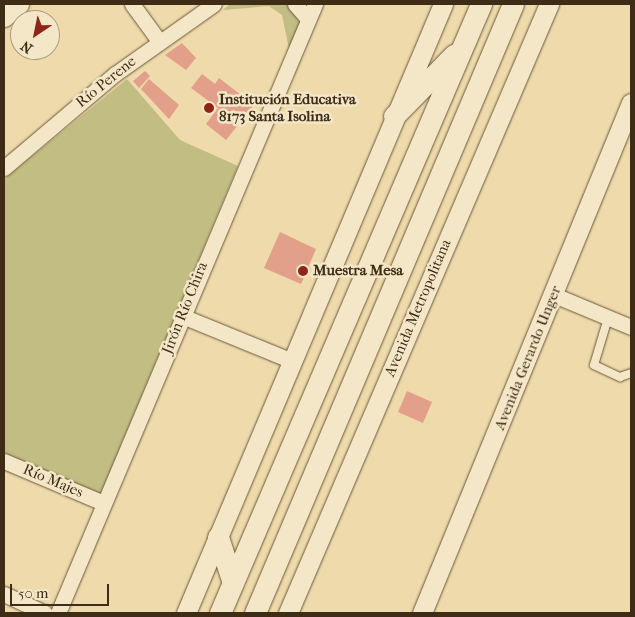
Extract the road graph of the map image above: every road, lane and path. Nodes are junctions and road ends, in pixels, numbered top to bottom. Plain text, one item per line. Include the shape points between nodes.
1 (19, 4) edge
2 (132, 4) edge
3 (214, 4) edge
4 (295, 4) edge
5 (315, 4) edge
6 (443, 4) edge
7 (481, 4) edge
8 (513, 4) edge
9 (549, 4) edge
10 (4, 17) edge
11 (308, 18) junction
12 (159, 41) junction
13 (462, 48) junction
14 (631, 103) edge
15 (394, 116) junction
16 (4, 168) edge
17 (554, 295) junction
18 (182, 316) junction
19 (608, 318) junction
20 (631, 327) edge
21 (290, 360) junction
22 (631, 373) edge
23 (4, 461) edge
24 (102, 502) junction
25 (218, 537) junction
26 (233, 583) junction
27 (4, 594) edge
28 (45, 613) edge
29 (58, 613) edge
30 (186, 613) edge
31 (220, 613) edge
32 (256, 613) edge
33 (288, 613) edge
34 (422, 613) edge

1 - 10 street
2 - 12 street
3 - 12 street, Río Perene
4 - 11 street
5 - 11 street, Jirón Río Chira
6 - 15 street
7 - 13 main road
8 - 32 main road, Avenida Metropolitana
9 - 33 street, Avenida Metropolitana
11 - 18 street, Jirón Río Chira
12 - 16 street, Río Perene
13 - 15 main road
13 - 26 main road
14 - 17 street, Avenida Gerardo Unger
15 - 21 street
17 - 19 street
17 - 34 street, Avenida Gerardo Unger
18 - 21 street
18 - 24 street, Jirón Río Chira
19 - 20 street
19 - 22 lane via 594,365 620,378
21 - 25 street
23 - 24 street, Río Majes
24 - 29 street, Jirón Río Chira
25 - 26 main road
25 - 30 street
26 - 31 main road
27 - 28 street

